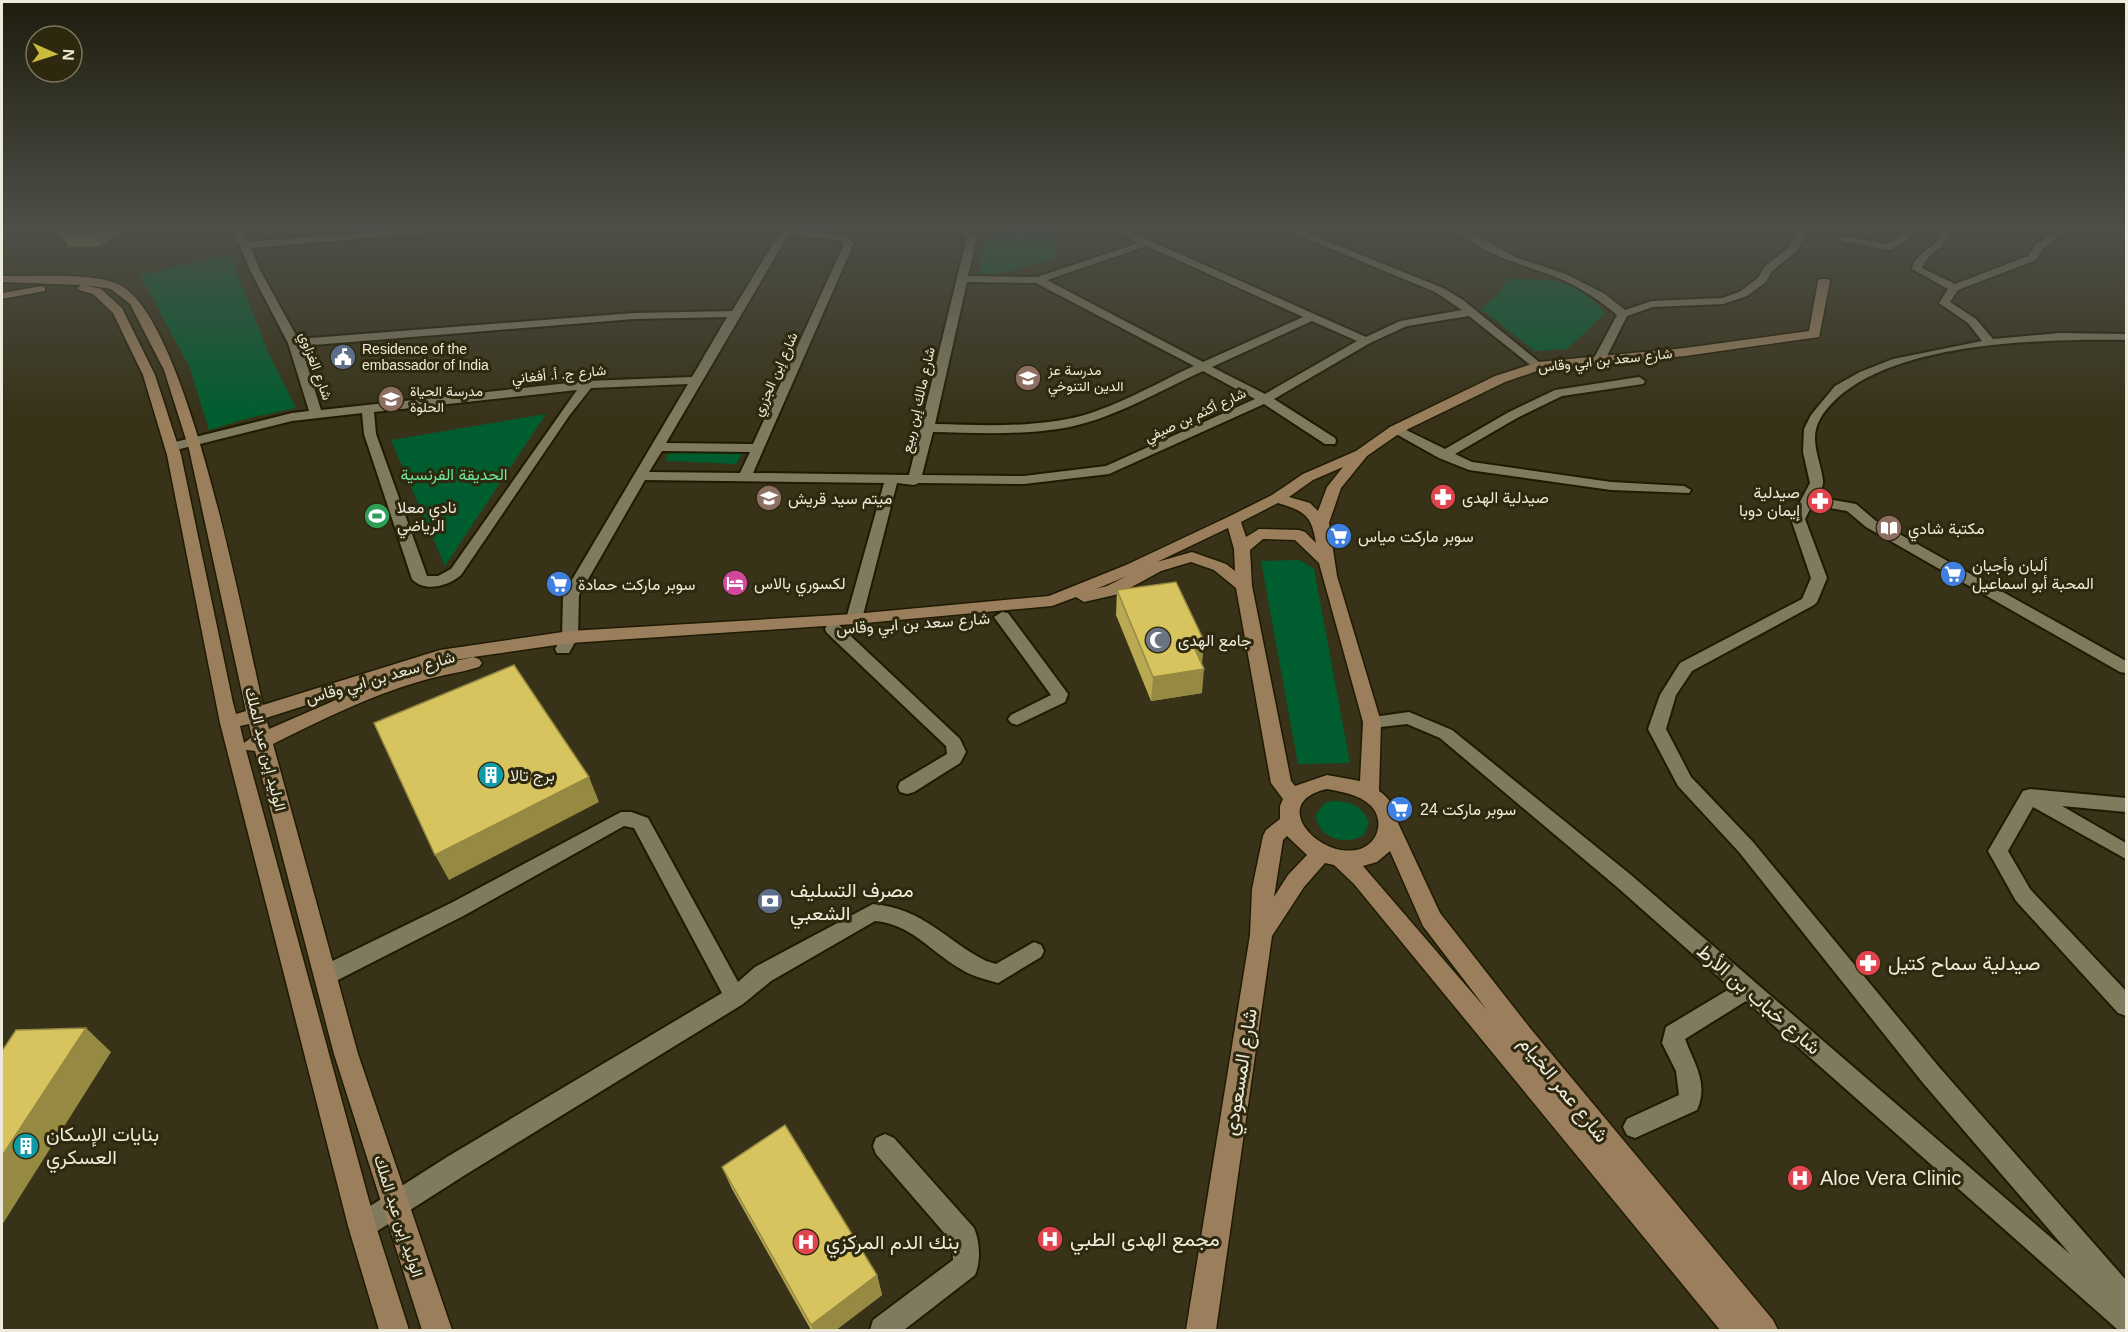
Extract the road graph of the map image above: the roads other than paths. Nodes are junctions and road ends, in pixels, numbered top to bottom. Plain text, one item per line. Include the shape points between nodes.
1 (97, 291) edge
2 (121, 291) edge
3 (268, 291) edge
4 (749, 291) edge
5 (828, 291) edge
6 (959, 291) edge
7 (1061, 291) edge
8 (1255, 291) edge
9 (1441, 291) edge
10 (1592, 291) edge
11 (1747, 291) edge
12 (1822, 291) edge
13 (1952, 291) edge
14 (1471, 312) junction
15 (735, 314) junction
16 (1623, 314) junction
17 (1311, 316) junction
18 (2127, 337) edge
19 (1366, 340) junction
20 (294, 343) junction
21 (1990, 343) junction
22 (1600, 358) junction
23 (1206, 366) junction
24 (1538, 366) junction
25 (697, 380) junction
26 (1639, 381) dead end
27 (588, 385) junction
28 (1265, 399) junction
29 (368, 408) junction
30 (317, 416) junction
31 (928, 428) junction
32 (1395, 430) junction
33 (1330, 441) dead end
34 (195, 445) junction
35 (657, 447) junction
36 (759, 448) junction
37 (173, 451) junction
38 (1361, 454) junction
39 (1444, 455) junction
40 (640, 476) junction
41 (746, 477) junction
42 (891, 480) junction
43 (914, 480) junction
44 (1684, 490) dead end
45 (1277, 498) junction
46 (1807, 500) junction
47 (1233, 520) junction
48 (1321, 523) junction
49 (1242, 549) junction
50 (1326, 561) junction
51 (1244, 586) junction
52 (1002, 617) junction
53 (854, 619) junction
54 (833, 629) junction
55 (566, 643) junction
56 (2127, 668) edge
57 (257, 713) junction
58 (1017, 718) dead end
59 (1372, 722) junction
60 (229, 723) junction
61 (262, 740) junction
62 (237, 752) junction
63 (907, 787) dead end
64 (1369, 793) junction
65 (2030, 796) junction
66 (1294, 798) junction
67 (2127, 805) edge
68 (1290, 822) junction
69 (1391, 829) junction
70 (2127, 852) edge
71 (1331, 855) junction
72 (1261, 935) junction
73 (1034, 951) dead end
74 (326, 975) junction
75 (1748, 989) junction
76 (735, 997) junction
77 (2127, 1006) edge
78 (1635, 1126) dead end
79 (885, 1146) dead end
80 (395, 1204) junction
81 (362, 1226) junction
82 (2127, 1299) edge
83 (2127, 1320) edge
84 (394, 1330) edge
85 (437, 1330) edge
86 (883, 1330) edge
87 (1201, 1330) edge
88 (1739, 1330) edge
89 (1763, 1330) edge

1 - 37 street, الوليد إبن عبد الملك via 118,311 149,375
2 - 34 street, الوليد إبن عبد الملك via 135,302 170,370
3 - 20 street, شارع الغزاوي
4 - 15 street
5 - 36 street, شارع إبن الجزري
6 - 31 street, شارع مالك إبن ربيع
7 - 23 street
8 - 17 street
9 - 14 street
10 - 16 street
11 - 16 street via 1723,301 1652,304
12 - 22 street, شارع سعد بن ابي وقاس via 1815,334 1684,352
13 - 21 street via 1944,303 1972,321
14 - 19 street, شارع أكثم بن صيفي via 1404,323
14 - 24 street
15 - 20 street via 633,316
15 - 25 street
16 - 22 street
17 - 19 street
17 - 23 street
18 - 21 street
19 - 28 street, شارع أكثم بن صيفي
20 - 30 street, شارع الغزاوي
21 - 46 street via 1928,354 1872,370 1839,389 1813,420 1808,452 1817,483
22 - 24 street, شارع سعد بن ابي وقاس
23 - 28 street
23 - 31 street via 1106,411 1058,425
24 - 32 street, شارع سعد بن ابي وقاس via 1500,379
25 - 27 street, شارع ج. أ. أفغاني
25 - 35 street
26 - 39 street via 1559,393
27 - 29 street, شارع ج. أ. أفغاني
27 - 29 street via 456,572 435,582 420,579 370,434
28 - 33 street
28 - 43 street, شارع أكثم بن صيفي via 1109,470 1024,480
29 - 30 street, شارع ج. أ. أفغاني
30 - 34 street, شارع ج. أ. أفغاني
31 - 43 street, شارع مالك إبن ربيع
32 - 38 street, شارع سعد بن ابي وقاس
32 - 39 street
34 - 37 street, شارع ج. أ. أفغاني
34 - 57 street, الوليد إبن عبد الملك
35 - 36 street
35 - 40 street
36 - 41 street, شارع إبن الجزري
37 - 60 street, الوليد إبن عبد الملك
38 - 45 street, شارع سعد بن ابي وقاس via 1308,477
38 - 48 street via 1334,487
39 - 44 street via 1481,468 1611,486
40 - 41 street, شارع أكثم بن صيفي
40 - 55 street via 571,595
41 - 42 street, شارع أكثم بن صيفي
42 - 43 street, شارع أكثم بن صيفي
42 - 53 street
45 - 47 street, شارع سعد بن ابي وقاس
45 - 48 street via 1305,506
46 - 56 street via 1851,507 1871,524
46 - 82 street via 1798,519 1819,578 1809,602 1686,667 1668,696 1658,729 1684,781 1746,847 1931,1075
47 - 49 street
47 - 53 street, شارع سعد بن ابي وقاس via 1052,601
48 - 50 street
49 - 50 street via 1259,534 1299,535
49 - 51 street
50 - 59 street
51 - 52 street, شارع سعد بن ابي وقاس via 1220,567 1192,557 1155,568 1113,590
51 - 66 street via 1281,783
52 - 54 street, شارع سعد بن ابي وقاس
52 - 58 street via 1060,694 1059,699
53 - 55 street, شارع سعد بن ابي وقاس
54 - 55 street, شارع سعد بن ابي وقاس
54 - 63 street via 954,743 954,758
55 - 57 street, شارع سعد بن ابي وقاس via 440,656
55 - 61 street, شارع سعد بن ابي وقاس via 377,688
57 - 60 street, شارع سعد بن ابي وقاس
57 - 61 street, الوليد إبن عبد الملك
59 - 64 street
59 - 75 street, شارع خباب بن الأرط via 1409,718 1446,734
60 - 62 street, الوليد إبن عبد الملك
61 - 62 street, شارع سعد بن ابي وقاس
61 - 74 street, الوليد إبن عبد الملك
62 - 81 street, الوليد إبن عبد الملك
64 - 66 street via 1349,784 1327,782 1313,784
64 - 69 street via 1389,816
65 - 67 street
65 - 70 street
65 - 77 street via 1998,851 2023,896
66 - 68 street
68 - 71 street via 1302,839
68 - 72 street, شارع المسعودي via 1273,836 1263,889
69 - 71 street via 1388,840 1370,855
69 - 89 street, شارع عمر الخيام via 1431,919 1521,1036
71 - 72 street via 1296,881
71 - 88 street, شارع عمر الخيام via 1362,878
72 - 87 street, شارع المسعودي
73 - 76 street via 998,974 986,972 971,967 922,927 890,912 873,912 763,974
74 - 76 street via 458,909 621,819 631,819 641,823
74 - 80 street, الوليد إبن عبد الملك via 346,1054
75 - 78 street via 1674,1034 1673,1042 1688,1070 1689,1102
75 - 83 street, شارع خباب بن الأرط
76 - 80 street
79 - 86 street via 965,1237 966,1266
80 - 81 street
80 - 85 street, الوليد إبن عبد الملك
81 - 84 street, الوليد إبن عبد الملك

